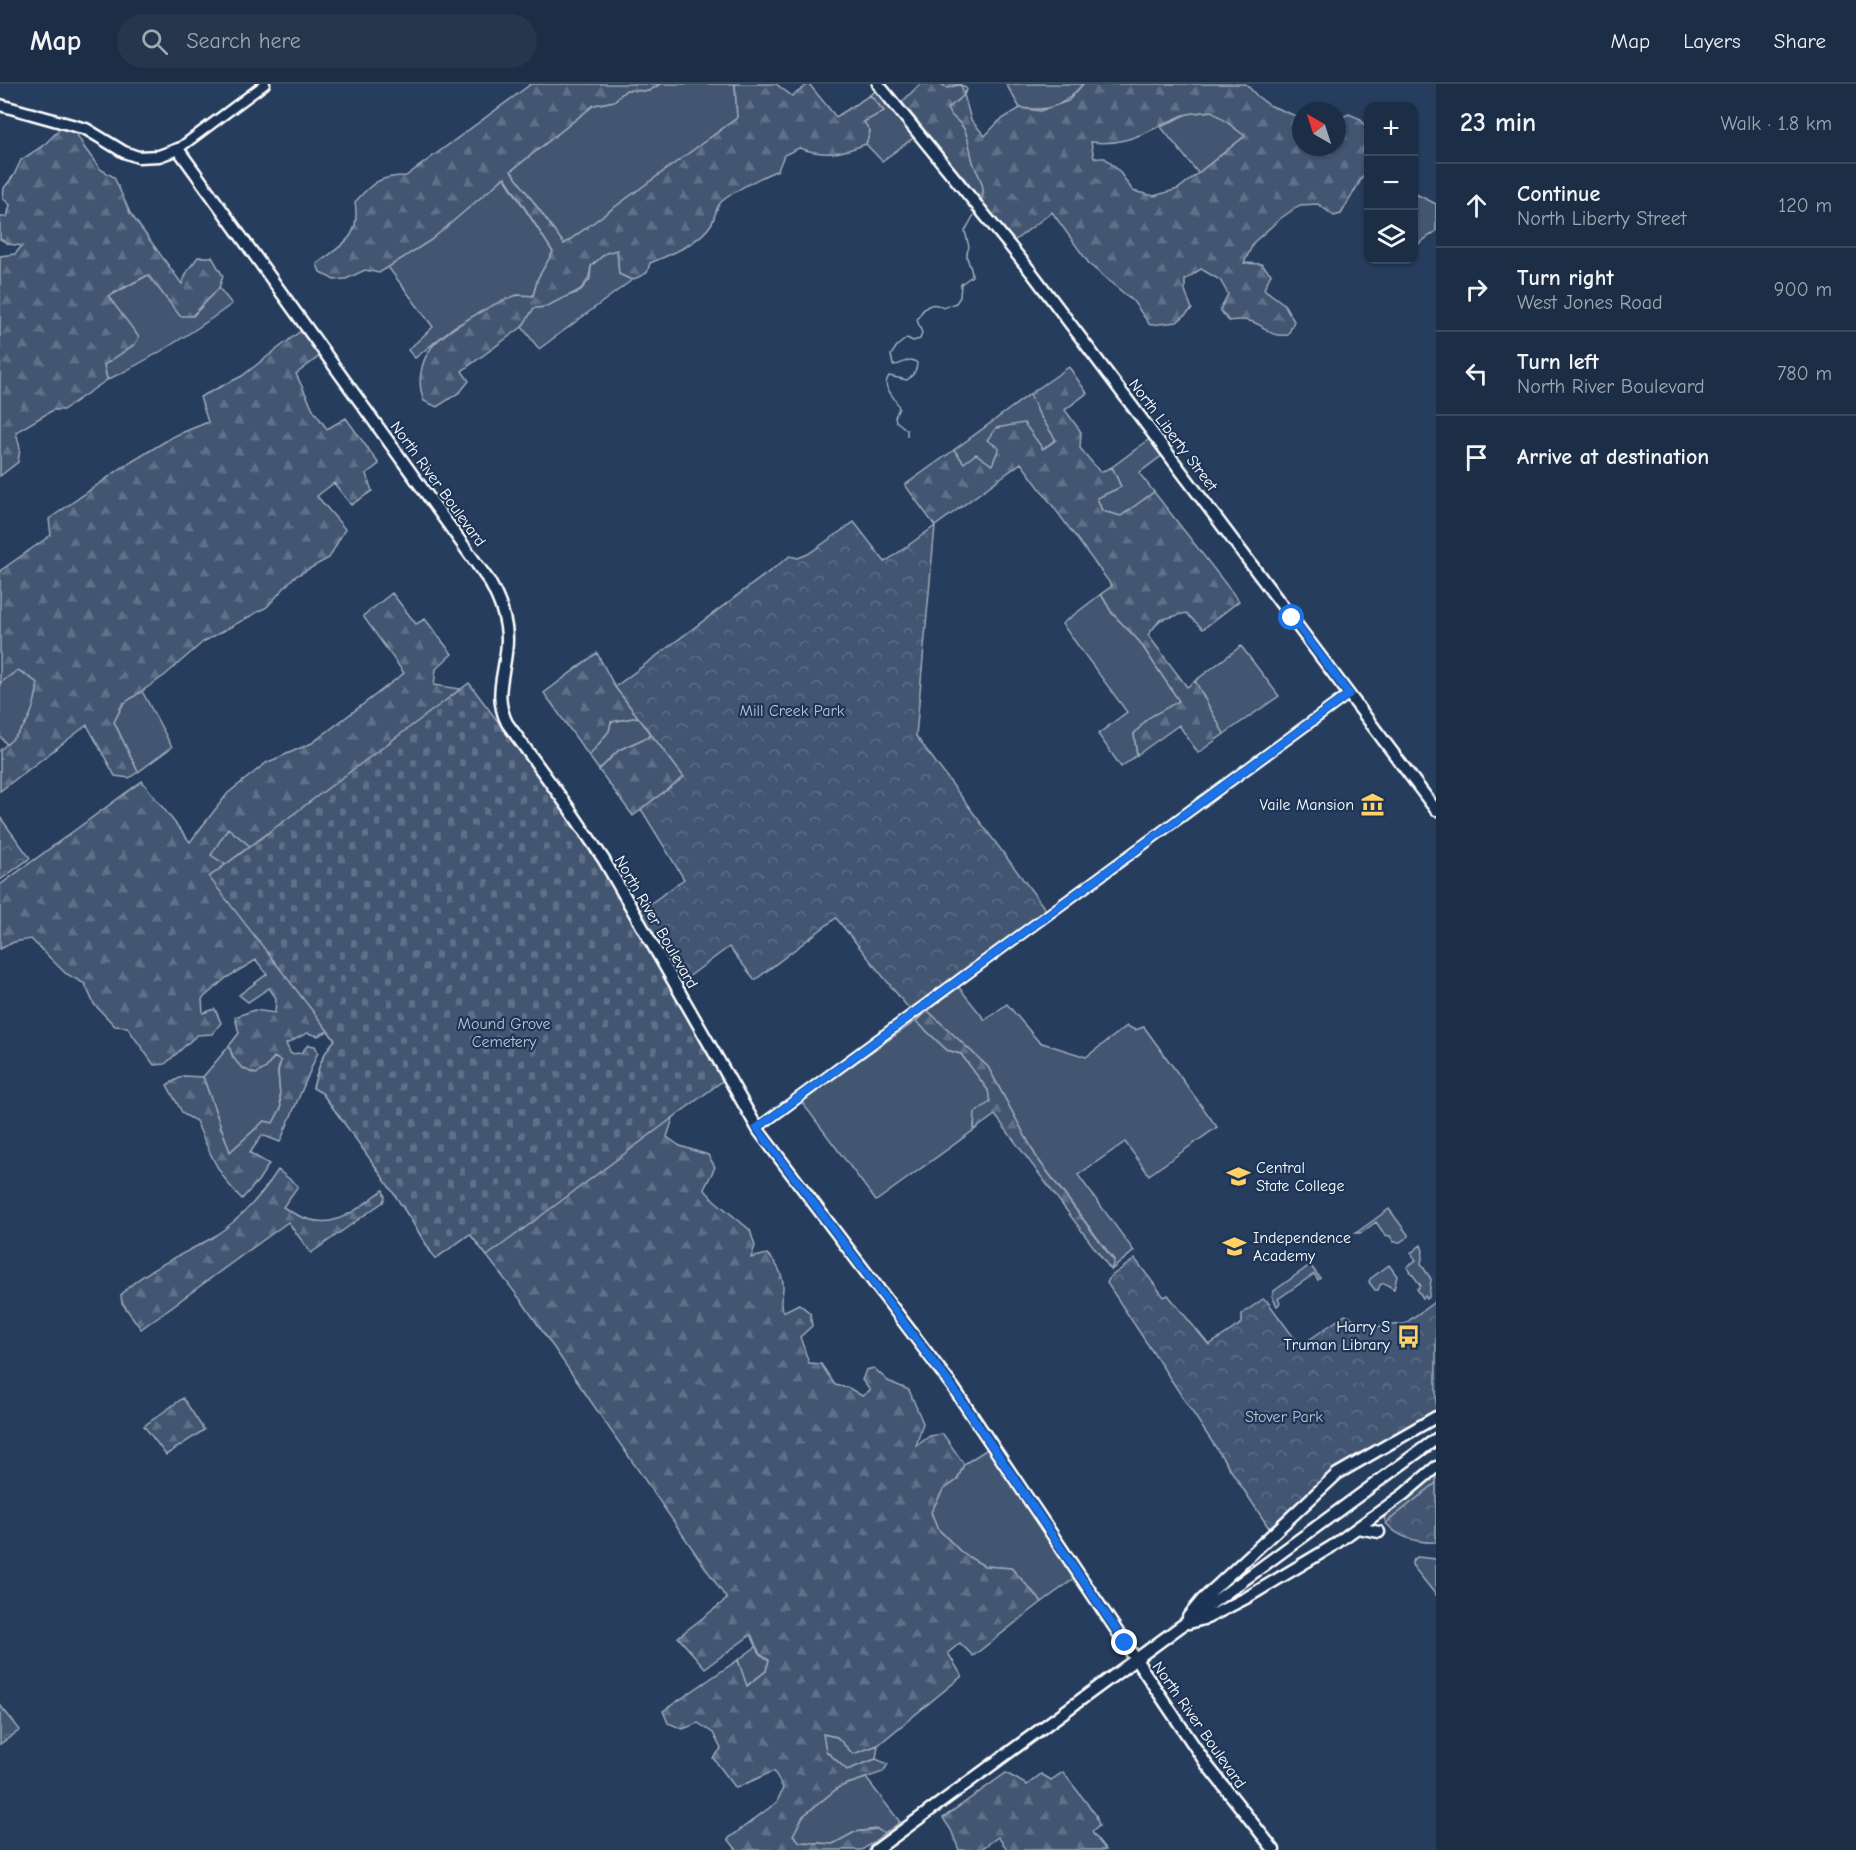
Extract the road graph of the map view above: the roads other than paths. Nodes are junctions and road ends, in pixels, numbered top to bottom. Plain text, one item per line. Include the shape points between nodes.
1 (265, 84) edge
2 (878, 84) edge
3 (0, 105) edge
4 (178, 149) junction
5 (1349, 694) junction
6 (1436, 810) edge
7 (757, 1128) junction
8 (1436, 1416) edge
9 (1436, 1439) edge
10 (1436, 1467) edge
11 (1358, 1528) junction
12 (1379, 1532) dead end
13 (1183, 1625) junction
14 (1135, 1659) junction
15 (876, 1850) edge
16 (1274, 1850) edge

1 - 4 street
2 - 5 main road, North Liberty Street via 1032,273
3 - 4 main road via 86,129 138,157 159,156
4 - 7 main road, North River Boulevard via 489,581 506,623 499,695 502,714 604,860
5 - 6 main road, North Liberty Street
5 - 7 street
7 - 14 main road, North River Boulevard via 953,1388
8 - 13 main road via 1337,1474 1202,1600
9 - 13 main road
10 - 11 main road
11 - 12 main road
11 - 13 main road via 1246,1598 1207,1618
13 - 14 main road
14 - 15 main road
14 - 16 main road, North River Boulevard via 1207,1765

